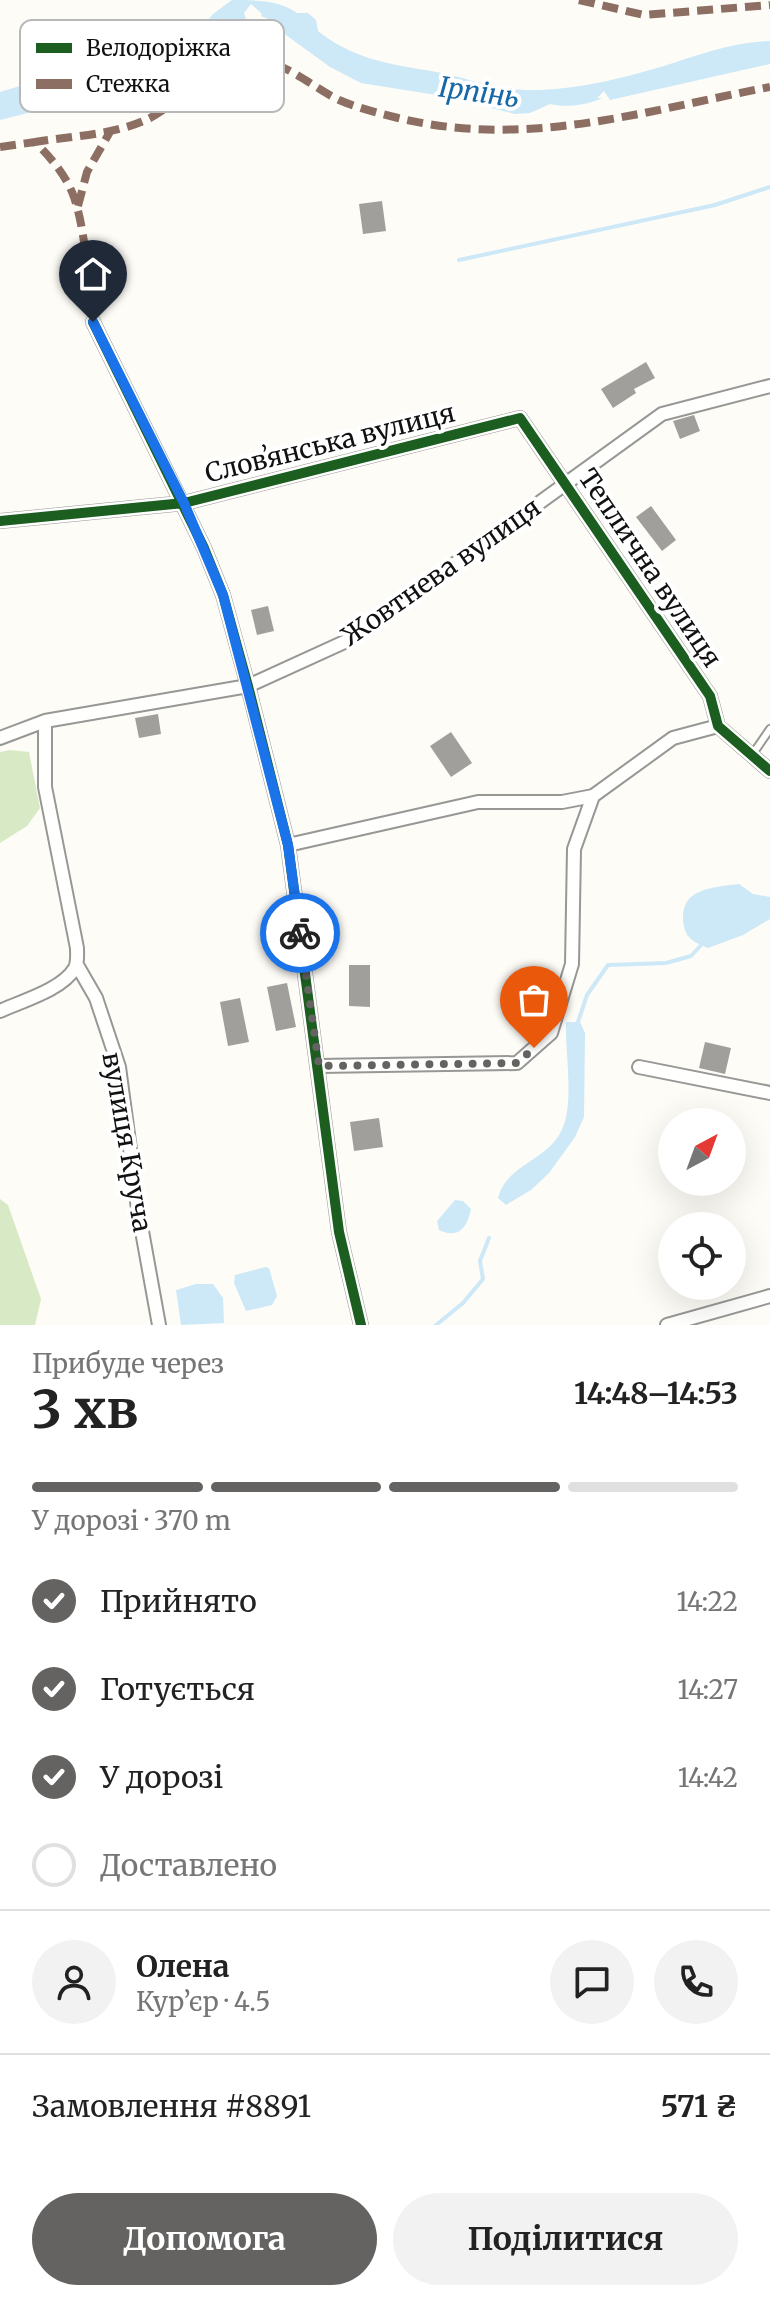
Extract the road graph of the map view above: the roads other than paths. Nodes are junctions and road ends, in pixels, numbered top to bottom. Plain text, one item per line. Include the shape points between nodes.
1 (93, 322) dead end
2 (770, 386) edge
3 (525, 421) joint
4 (566, 482) junction
5 (184, 503) junction
6 (0, 521) edge
7 (248, 686) junction
8 (45, 721) junction
9 (718, 726) junction
10 (770, 729) edge
11 (0, 738) edge
12 (752, 755) junction
13 (770, 771) edge
14 (593, 796) junction
15 (288, 845) junction
16 (77, 965) junction
17 (0, 1011) edge
18 (319, 1066) junction
19 (639, 1067) dead end
20 (770, 1093) edge
21 (770, 1296) edge
22 (159, 1325) edge
23 (361, 1325) edge
24 (667, 1325) edge

1 - 5 street
2 - 4 street, Жовтнева вулиця via 662,414
3 - 4 street, Теплична вулиця
3 - 5 street, Словʼянська вулиця via 515,419
4 - 7 street, Жовтнева вулиця via 351,639
4 - 9 street, Теплична вулиця via 710,696
5 - 6 street, Словʼянська вулиця
5 - 7 street via 223,595
7 - 8 street, Жовтнева вулиця
7 - 15 street
8 - 11 street, Жовтнева вулиця
8 - 16 street, вулиця Круча via 45,787
9 - 12 street
9 - 14 street via 673,738
10 - 12 lane
12 - 13 street
14 - 15 street via 562,802 478,802
14 - 18 street via 574,849 572,964 551,1033 517,1063
15 - 18 street
16 - 17 street via 55,985
16 - 22 street, вулиця Круча via 96,998 119,1067
18 - 23 street via 339,1232
19 - 20 street
21 - 24 street

